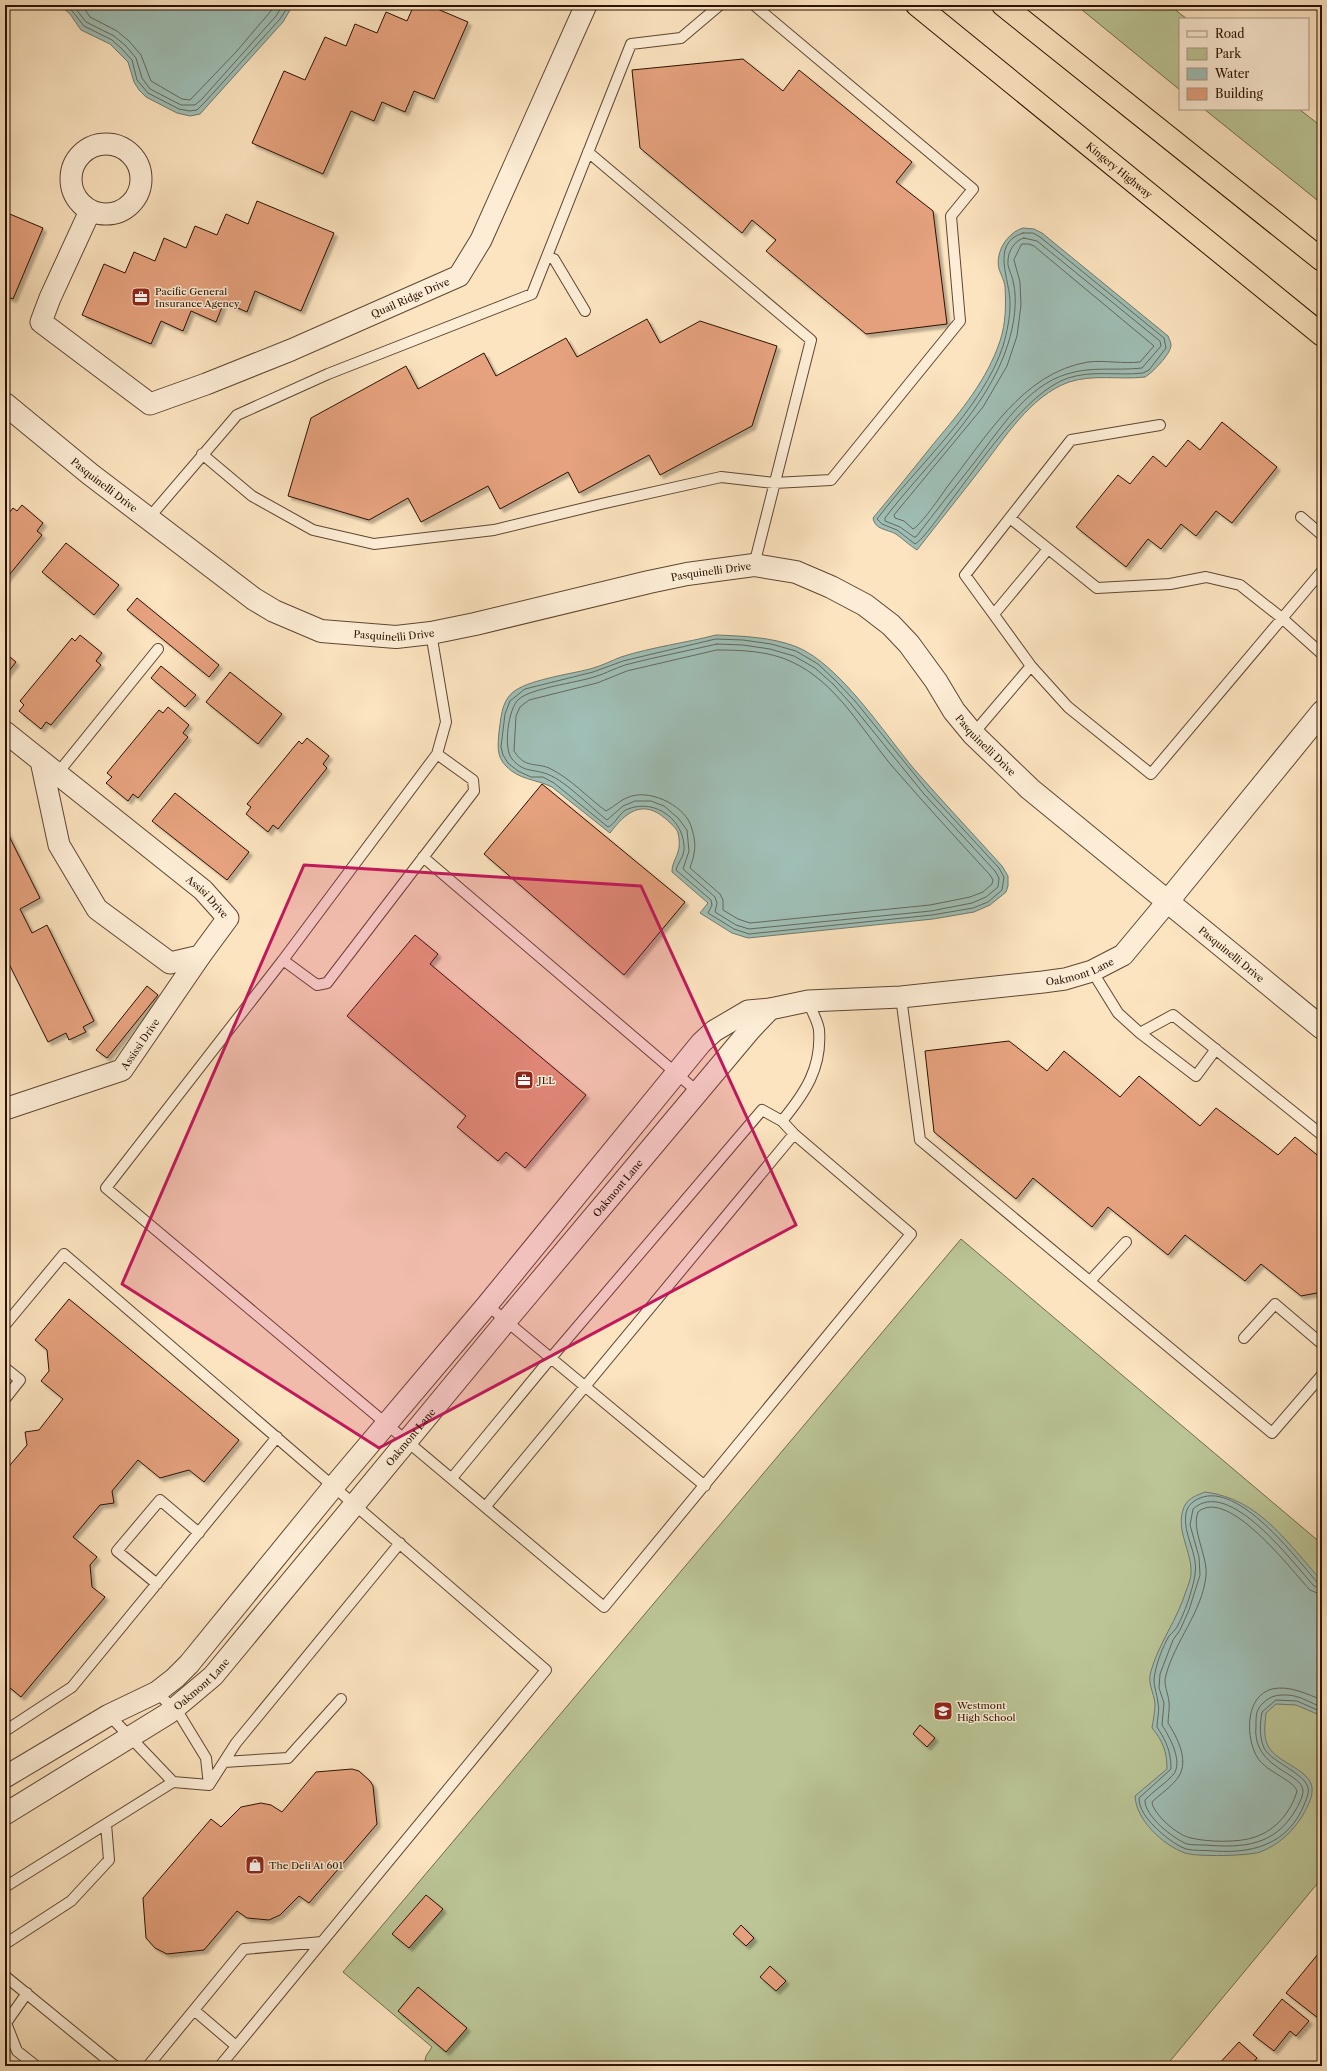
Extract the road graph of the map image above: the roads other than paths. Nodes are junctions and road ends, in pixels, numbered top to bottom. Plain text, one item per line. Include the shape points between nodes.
1 (720, 5) edge
2 (754, 5) edge
3 (916, 5) edge
4 (1004, 5) edge
5 (579, 7) edge
6 (588, 152) junction
7 (90, 211) dead end
8 (554, 260) dead end
9 (1322, 260) edge
10 (585, 310) dead end
11 (1322, 335) edge
12 (5, 404) edge
13 (1160, 425) dead end
14 (202, 454) junction
15 (774, 483) junction
16 (1301, 517) dead end
17 (1010, 518) junction
18 (148, 519) junction
19 (1322, 535) edge
20 (1048, 549) junction
21 (754, 565) junction
22 (1322, 571) edge
23 (994, 614) junction
24 (1282, 619) junction
25 (431, 633) junction
26 (158, 649) dead end
27 (1322, 654) edge
28 (1031, 666) junction
29 (1322, 712) edge
30 (5, 732) edge
31 (973, 734) junction
32 (438, 754) junction
33 (49, 767) junction
34 (423, 857) junction
35 (1168, 901) junction
36 (200, 956) junction
37 (283, 960) junction
38 (1092, 971) junction
39 (901, 997) junction
40 (808, 1001) junction
41 (770, 1009) junction
42 (1322, 1028) edge
43 (1140, 1033) junction
44 (1216, 1049) junction
45 (677, 1072) junction
46 (698, 1092) junction
47 (5, 1109) edge
48 (782, 1121) junction
49 (794, 1134) junction
50 (1322, 1135) edge
51 (1126, 1242) dead end
52 (1090, 1281) junction
53 (487, 1305) junction
54 (506, 1321) junction
55 (5, 1325) edge
56 (1244, 1338) dead end
57 (1322, 1344) edge
58 (550, 1359) junction
59 (5, 1368) edge
60 (1322, 1375) edge
61 (584, 1387) junction
62 (5, 1399) edge
63 (388, 1424) junction
64 (277, 1437) junction
65 (407, 1440) junction
66 (452, 1478) junction
67 (334, 1486) junction
68 (705, 1486) junction
69 (355, 1504) junction
70 (486, 1506) junction
71 (199, 1533) junction
72 (400, 1543) junction
73 (157, 1584) junction
74 (157, 1692) junction
75 (340, 1700) dead end
76 (174, 1709) junction
77 (109, 1715) junction
78 (5, 1731) edge
79 (129, 1736) junction
80 (224, 1762) junction
81 (5, 1777) edge
82 (173, 1782) junction
83 (209, 1785) junction
84 (5, 1814) edge
85 (106, 1824) junction
86 (5, 1887) edge
87 (322, 1942) junction
88 (5, 1944) edge
89 (5, 1976) edge
90 (27, 1993) junction
91 (194, 2010) junction
92 (236, 2046) junction
93 (36, 2066) edge
94 (115, 2066) edge
95 (148, 2066) edge
96 (220, 2066) edge

1 - 6 lane via 681,38 631,44
2 - 15 lane via 973,189 951,216 960,321 831,480
3 - 11 highway, Kingery Highway
4 - 9 highway
5 - 7 street, Quail Ridge Drive via 481,240 459,276 291,350 150,404 41,322
6 - 14 lane via 532,294 328,374 236,415
6 - 15 lane via 811,340
8 - 10 lane
12 - 18 street, Pasquinelli Drive
13 - 17 lane via 1071,440
14 - 15 lane via 252,496 313,530 374,544 494,530 721,477
14 - 18 lane
15 - 21 lane
16 - 19 lane
17 - 20 lane
17 - 23 lane via 965,575
18 - 25 street, Pasquinelli Drive via 254,599 299,623 321,631 347,634 396,637
20 - 23 lane
20 - 24 lane via 1097,588 1170,584 1206,577 1240,585
21 - 25 street, Pasquinelli Drive via 649,582
21 - 31 street, Pasquinelli Drive via 803,575 865,605 891,624 909,644 954,711
22 - 24 lane
23 - 28 lane
24 - 27 lane
24 - 28 lane via 1151,774 1068,707
25 - 32 lane via 446,722
26 - 33 lane
28 - 31 lane
29 - 35 street, Oakmont Lane
30 - 33 street, Assisi Drive
31 - 35 street, Pasquinelli Drive via 1030,789
32 - 34 lane via 473,780 474,791
32 - 37 lane
33 - 36 street via 59,845 97,909 170,963
33 - 36 street, Assisi Drive via 203,890 228,918
34 - 37 lane via 327,983 317,985
34 - 45 lane
35 - 38 street, Oakmont Lane via 1123,955
35 - 42 street, Pasquinelli Drive
36 - 47 street, Assissi Drive via 122,1070
37 - 63 lane via 106,1188
38 - 39 street, Oakmont Lane via 1043,982
38 - 43 lane via 1118,1013
39 - 40 street, Oakmont Lane
39 - 52 lane via 920,1140
40 - 41 street, Oakmont Lane
40 - 48 lane via 819,1029 817,1064 802,1096
41 - 45 street, Oakmont Lane via 748,1011 727,1022 701,1043
41 - 46 street, Oakmont Lane
43 - 44 lane via 1173,1015
43 - 44 lane via 1196,1076
44 - 50 lane
45 - 46 lane
45 - 53 street, Oakmont Lane
46 - 54 street, Oakmont Lane
48 - 49 lane
48 - 58 lane via 762,1110
49 - 61 lane
49 - 68 lane via 911,1234
51 - 52 lane
52 - 60 lane via 1272,1433
53 - 54 lane
53 - 63 street, Oakmont Lane
54 - 58 lane
54 - 65 street, Oakmont Lane
55 - 64 lane via 64,1254
56 - 57 lane via 1275,1304
58 - 61 lane
58 - 66 lane
59 - 62 lane via 20,1380
61 - 68 lane
61 - 70 lane
63 - 65 lane
63 - 67 street, Oakmont Lane
64 - 67 lane
64 - 71 lane
65 - 66 lane
65 - 69 street, Oakmont Lane
66 - 70 lane
67 - 69 lane
67 - 74 street, Oakmont Lane via 189,1664
68 - 70 lane via 604,1607
69 - 72 lane
69 - 76 street, Oakmont Lane via 213,1676
71 - 73 lane
71 - 73 lane via 160,1500 117,1551
72 - 80 lane via 236,1743
72 - 87 lane via 546,1670
73 - 78 lane via 72,1687
74 - 76 lane
74 - 77 street, Oakmont Lane
75 - 80 lane via 288,1758
76 - 79 street, Oakmont Lane
76 - 83 lane via 182,1717 206,1758
77 - 79 lane
77 - 81 street, Oakmont Lane
79 - 82 lane
79 - 84 street, Oakmont Lane
80 - 83 lane
82 - 83 lane
82 - 85 lane
85 - 86 lane
85 - 88 lane via 109,1860 71,1901
87 - 91 lane via 244,1949
87 - 92 lane
89 - 90 lane
90 - 93 lane via 6,2023 18,2051
90 - 94 lane
91 - 92 lane
91 - 95 lane
92 - 96 lane

